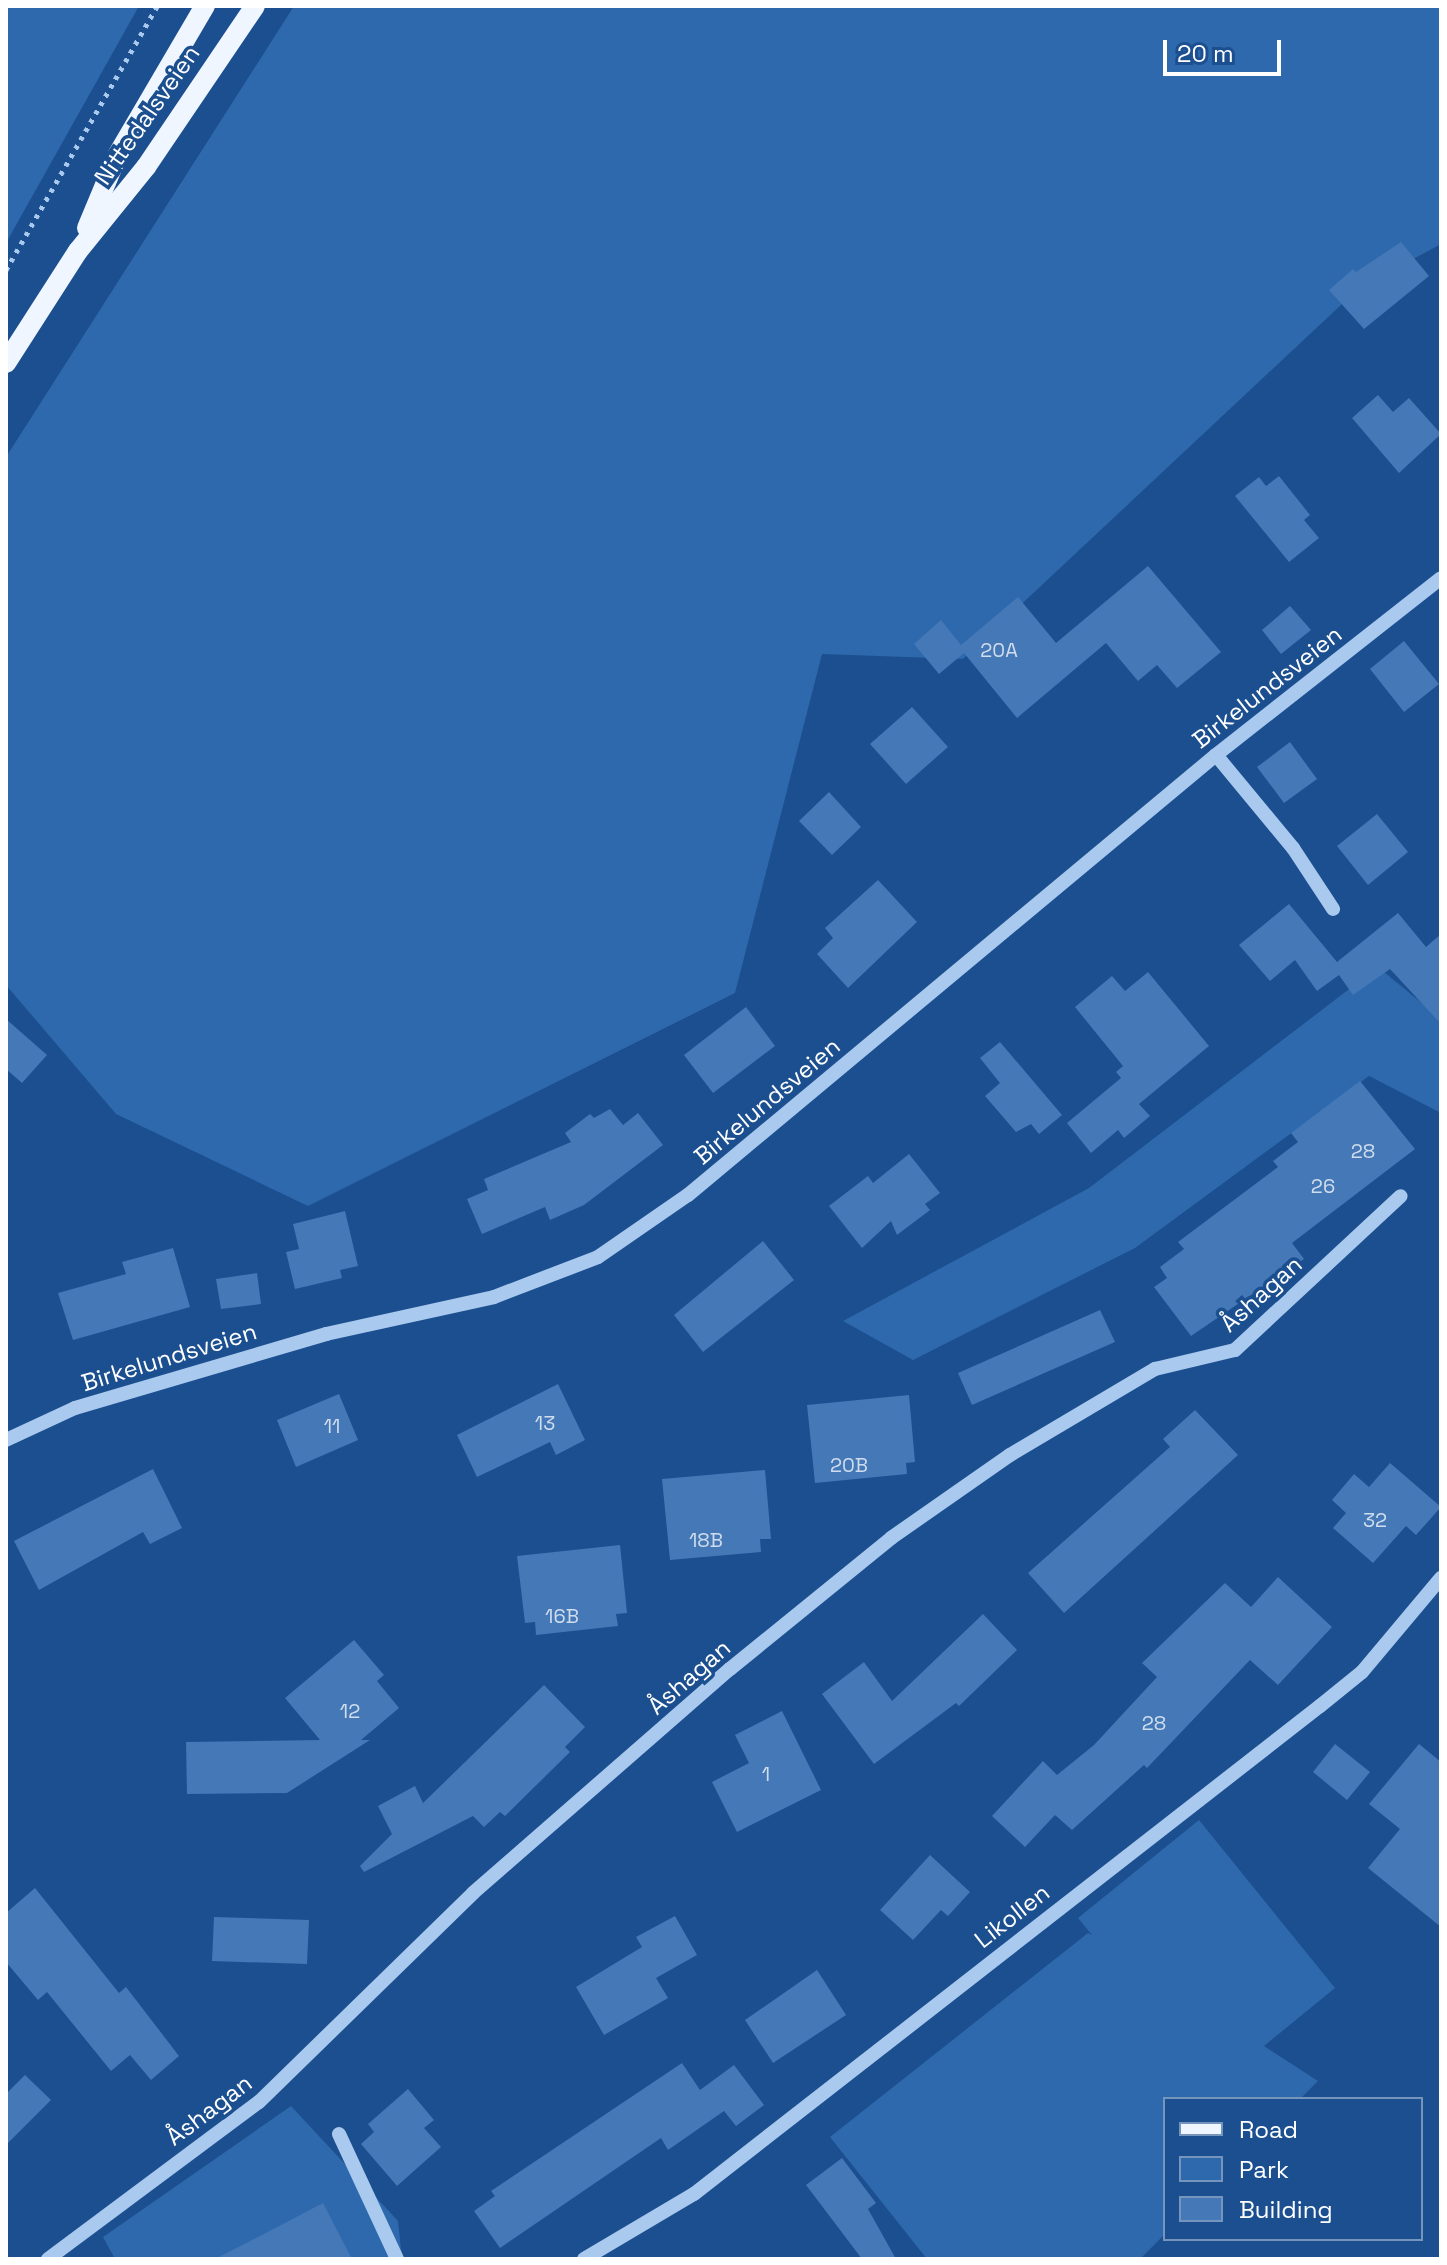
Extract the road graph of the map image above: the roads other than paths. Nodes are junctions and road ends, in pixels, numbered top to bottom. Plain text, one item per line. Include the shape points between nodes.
1 (205, 6) edge
2 (255, 6) edge
3 (78, 251) junction
4 (6, 363) edge
5 (1441, 578) edge
6 (1216, 755) junction
7 (1333, 909) dead end
8 (1401, 1196) dead end
9 (6, 1440) edge
10 (1441, 1578) edge
11 (339, 2134) dead end
12 (48, 2259) edge
13 (397, 2259) edge
14 (584, 2259) edge

1 - 3 main road, Nittedalsveien via 118,154
2 - 3 main road, Nittedalsveien via 146,167
3 - 4 main road, Nittedalsveien
5 - 6 street, Birkelundsveien
6 - 7 street via 1293,848
6 - 9 street, Birkelundsveien via 700,1185 598,1257 494,1297 326,1334 75,1408
8 - 12 street, Åshagan via 1235,1350 1155,1369 1010,1455 891,1538 730,1669 473,1893 259,2102
10 - 14 street, Likollen via 1362,1672 1320,1706 716,2177
11 - 13 street

